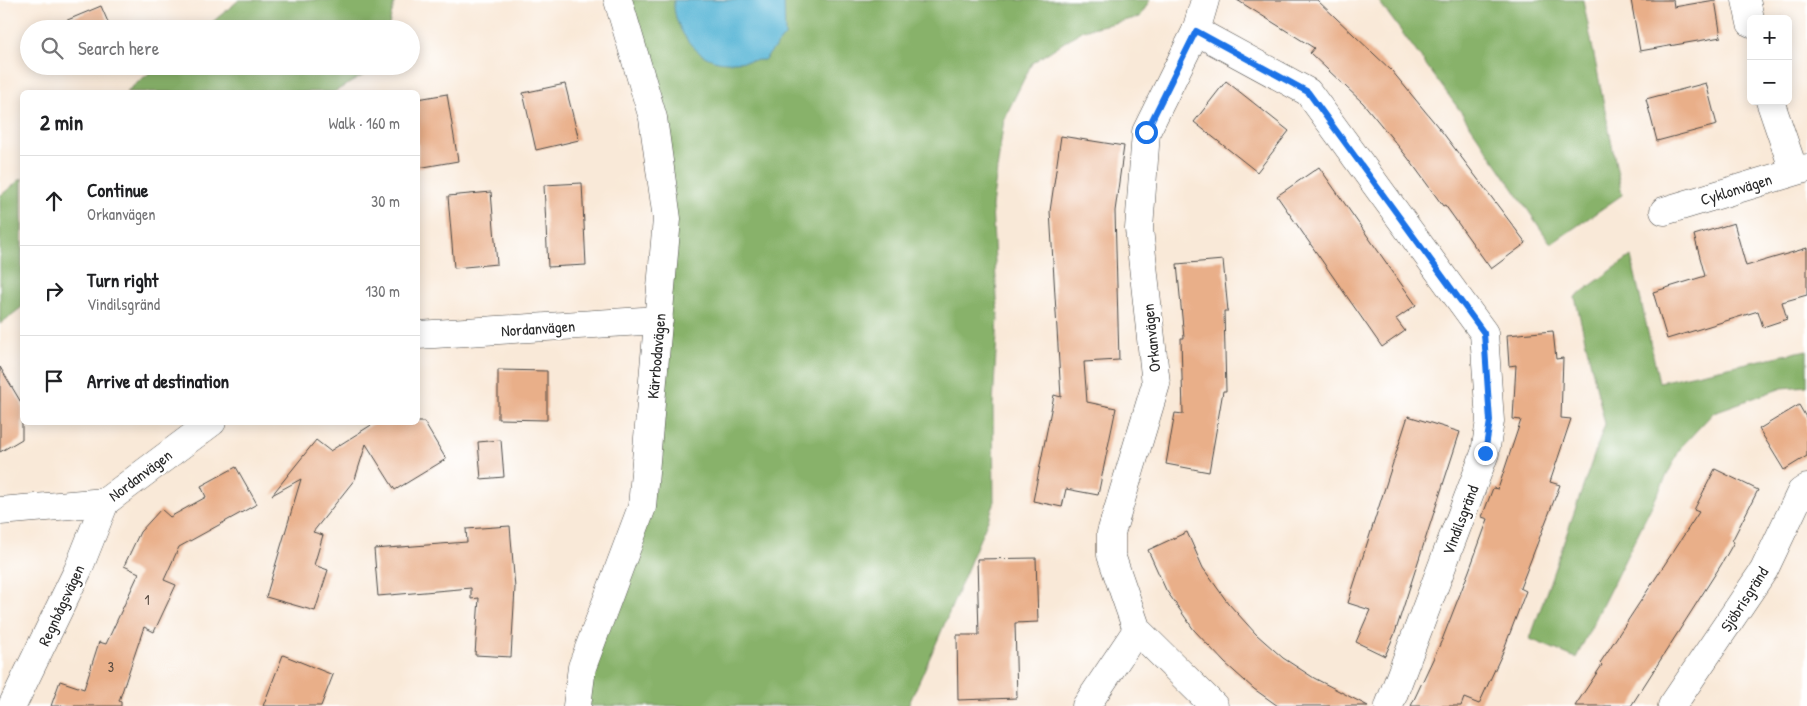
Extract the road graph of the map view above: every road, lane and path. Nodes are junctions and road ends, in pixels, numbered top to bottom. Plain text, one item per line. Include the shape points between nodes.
1 (618, 0) edge
2 (1205, 0) edge
3 (1746, 0) edge
4 (1749, 15) edge
5 (1196, 31) junction
6 (1772, 105) edge
7 (1800, 170) edge
8 (1664, 211) dead end
9 (659, 320) junction
10 (420, 335) edge
11 (208, 425) edge
12 (1807, 488) edge
13 (105, 502) junction
14 (0, 511) edge
15 (1137, 630) junction
16 (12, 706) edge
17 (577, 706) edge
18 (1086, 706) edge
19 (1214, 706) edge
20 (1389, 706) edge
21 (1672, 706) edge

1 - 9 street, Kärrbodavägen via 653,118 667,219
2 - 5 street, Orkanvägen
3 - 4 street
5 - 15 street, Orkanvägen via 1146,132 1139,229 1156,384 1111,533 1111,555
5 - 20 street, Vindilsgränd via 1308,92 1484,333 1490,421 1485,453
6 - 7 street
7 - 8 street, Cyklonvägen
9 - 10 street, Nordanvägen
9 - 17 street, Kärrbodavägen via 642,507 582,666
11 - 13 street, Nordanvägen
12 - 21 street, Sjöbrisgränd via 1802,492 1764,570
13 - 14 street, Nordanvägen
13 - 16 street, Regnbågsvägen via 78,570
15 - 18 street
15 - 19 street, Orkanvägen

